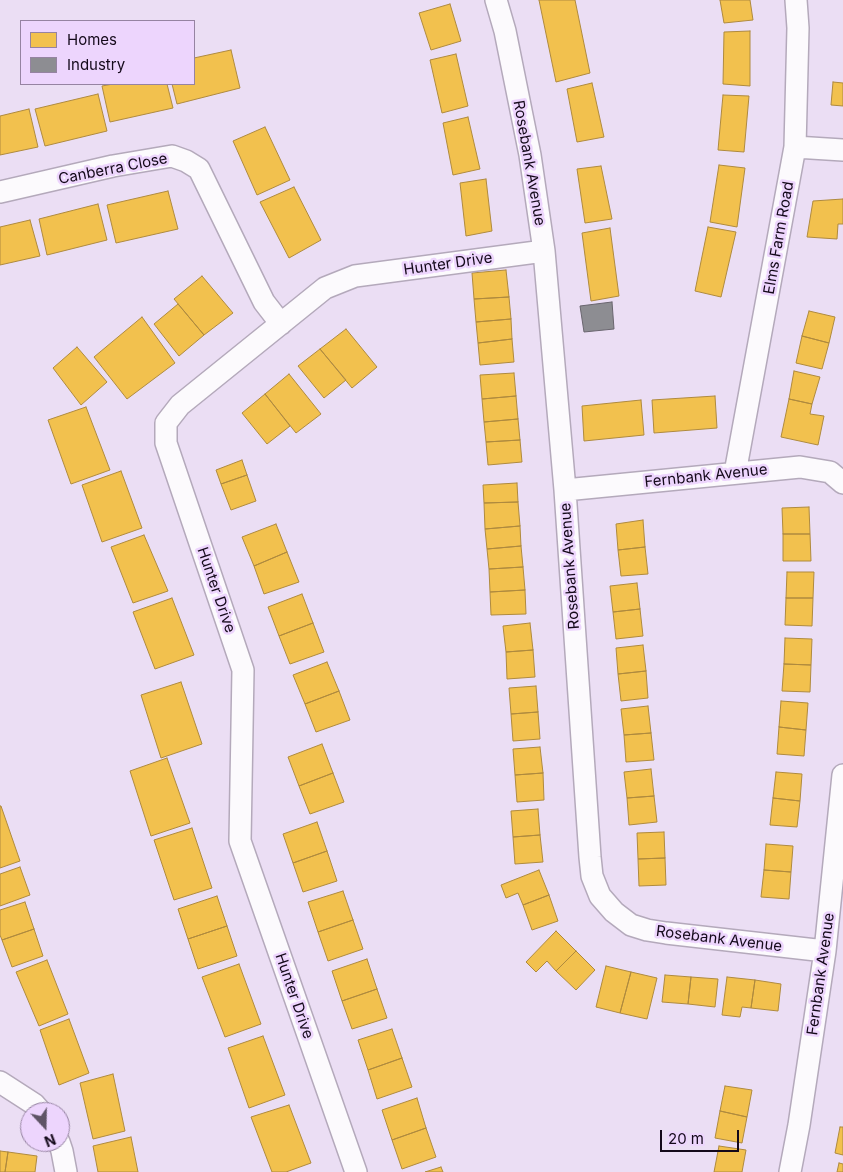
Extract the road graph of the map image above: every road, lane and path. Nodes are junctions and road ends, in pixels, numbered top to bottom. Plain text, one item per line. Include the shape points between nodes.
1 (496, 0) edge
2 (796, 0) edge
3 (795, 147) junction
4 (843, 150) edge
5 (0, 192) edge
6 (544, 251) junction
7 (281, 324) junction
8 (736, 473) junction
9 (843, 483) edge
10 (565, 490) junction
11 (843, 775) edge
12 (825, 951) junction
13 (0, 1082) edge
14 (31, 1102) edge
15 (62, 1152) edge
16 (66, 1172) edge
17 (356, 1172) edge
18 (790, 1172) edge

1 - 6 street, Rosebank Avenue via 530,156
2 - 3 street, Elms Farm Road
3 - 4 street
3 - 8 street, Elms Farm Road
5 - 7 street, Canberra Close via 172,156 186,161 199,169 264,302
6 - 7 street, Hunter Drive via 355,276 325,288
6 - 10 street, Rosebank Avenue
7 - 17 street, Hunter Drive via 180,405 166,423 166,443 243,670 240,841
8 - 9 street, Fernbank Avenue via 800,467 830,472
8 - 10 street, Fernbank Avenue
10 - 12 street, Rosebank Avenue via 590,857 592,876 600,896 614,912 632,925 647,930
11 - 12 street, Fernbank Avenue
12 - 18 street, Fernbank Avenue
13 - 14 street
15 - 16 street

